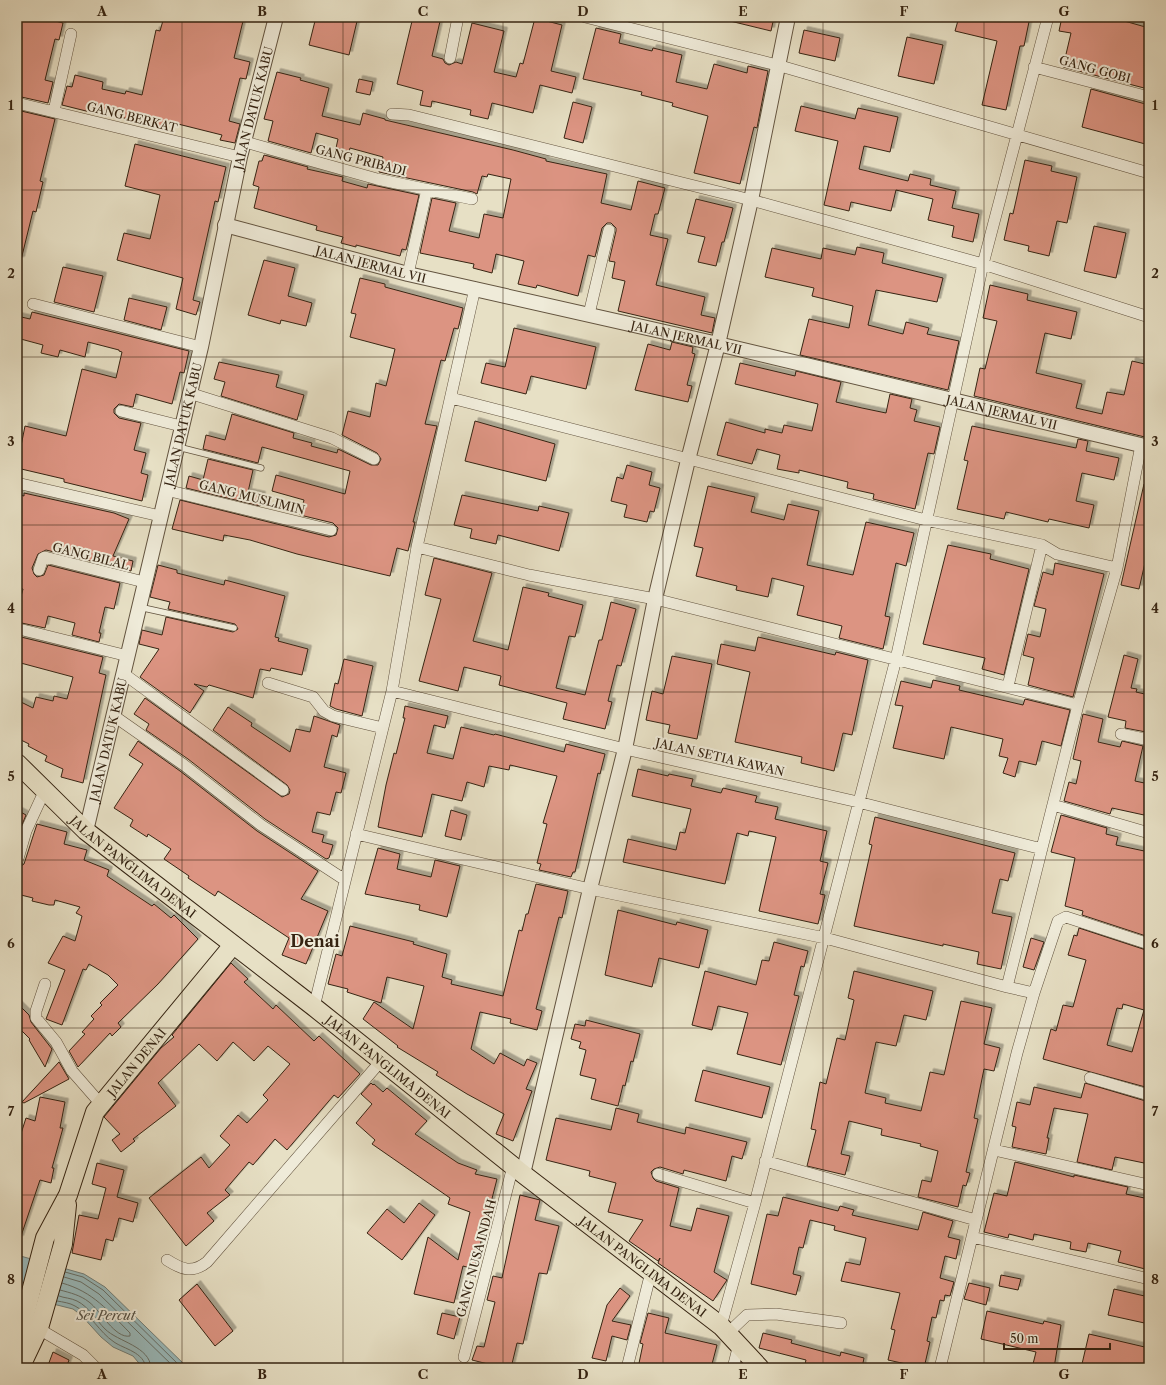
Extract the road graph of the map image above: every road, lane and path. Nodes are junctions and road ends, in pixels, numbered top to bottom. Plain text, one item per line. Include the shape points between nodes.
1 (276, 17) edge
2 (458, 17) edge
3 (585, 17) edge
4 (788, 17) edge
5 (1048, 17) edge
6 (71, 34) dead end
7 (450, 58) dead end
8 (777, 65) junction
9 (1034, 67) junction
10 (1149, 97) edge
11 (17, 103) edge
12 (54, 111) junction
13 (392, 114) dead end
14 (1018, 134) junction
15 (245, 142) junction
16 (240, 157) junction
17 (1149, 173) edge
18 (427, 190) junction
19 (472, 198) dead end
20 (750, 200) junction
21 (225, 225) junction
22 (609, 230) dead end
23 (982, 264) junction
24 (408, 274) junction
25 (475, 288) junction
26 (33, 304) dead end
27 (589, 314) junction
28 (1149, 317) edge
29 (718, 344) junction
30 (201, 347) junction
31 (189, 393) junction
32 (451, 398) junction
33 (954, 402) junction
34 (121, 411) dead end
35 (181, 426) junction
36 (177, 446) junction
37 (1145, 446) edge
38 (374, 459) dead end
39 (688, 460) junction
40 (261, 468) dead end
41 (17, 483) edge
42 (166, 490) junction
43 (160, 516) junction
44 (926, 520) junction
45 (331, 530) dead end
46 (1042, 545) junction
47 (417, 547) junction
48 (1116, 568) junction
49 (39, 570) dead end
50 (144, 582) junction
51 (655, 599) junction
52 (139, 607) junction
53 (234, 628) dead end
54 (19, 629) dead end
55 (128, 656) junction
56 (896, 659) junction
57 (124, 674) junction
58 (268, 683) dead end
59 (1008, 686) junction
60 (392, 691) junction
61 (1078, 705) junction
62 (114, 716) junction
63 (383, 728) junction
64 (1121, 734) dead end
65 (1149, 740) edge
66 (625, 749) junction
67 (17, 763) edge
68 (283, 790) dead end
69 (44, 792) junction
70 (858, 802) junction
71 (1053, 805) junction
72 (86, 832) junction
73 (1149, 833) edge
74 (356, 834) junction
75 (1042, 849) junction
76 (17, 862) edge
77 (345, 880) junction
78 (590, 889) junction
79 (825, 938) junction
80 (1149, 944) edge
81 (233, 945) junction
82 (45, 984) dead end
83 (1007, 987) junction
84 (1034, 993) junction
85 (314, 1007) junction
86 (381, 1061) junction
87 (1090, 1078) dead end
88 (1149, 1095) edge
89 (100, 1103) junction
90 (994, 1150) junction
91 (766, 1161) junction
92 (518, 1170) junction
93 (658, 1174) dead end
94 (1149, 1185) edge
95 (68, 1194) junction
96 (755, 1203) junction
97 (976, 1220) junction
98 (972, 1237) junction
99 (167, 1260) dead end
100 (651, 1272) junction
101 (1149, 1279) edge
102 (30, 1319) edge
103 (841, 1323) dead end
104 (729, 1334) junction
105 (464, 1357) dead end
106 (17, 1358) edge
107 (20, 1368) edge
108 (96, 1368) edge
109 (627, 1368) edge
110 (733, 1368) edge
111 (760, 1368) edge
112 (940, 1368) edge

1 - 15 street, JALAN DATUK KABU
2 - 7 street
3 - 8 street
4 - 8 street
5 - 9 street
6 - 12 street
8 - 14 street
8 - 20 street
9 - 10 street, GANG GOBI
9 - 14 street
11 - 12 street, GANG BERKAT
12 - 16 street, GANG BERKAT
13 - 20 street via 409,115
14 - 17 street
14 - 23 street
15 - 16 street, JALAN DATUK KABU
15 - 18 street, GANG PRIBADI
16 - 21 street, JALAN DATUK KABU
18 - 19 street, GANG PRIBADI
18 - 24 street
20 - 23 street
20 - 29 street
21 - 24 street, JALAN JERMAL VII
21 - 30 street, JALAN DATUK KABU
22 - 27 street
23 - 28 street
23 - 33 street
24 - 25 street, JALAN JERMAL VII
25 - 27 street, JALAN JERMAL VII
25 - 32 street
26 - 30 street
27 - 29 street, JALAN JERMAL VII
29 - 33 street, JALAN JERMAL VII
29 - 39 street
30 - 31 street, JALAN DATUK KABU
31 - 35 street, JALAN DATUK KABU
31 - 38 street via 332,438
32 - 39 street
32 - 47 street
33 - 37 street, JALAN JERMAL VII
33 - 44 street
34 - 35 street
35 - 36 street, JALAN DATUK KABU
36 - 40 lane
36 - 42 street, JALAN DATUK KABU
37 - 48 street
39 - 44 street
39 - 51 street
41 - 43 street
42 - 43 street, JALAN DATUK KABU
42 - 45 street, GANG MUSLIMIN
43 - 50 street, JALAN DATUK KABU
44 - 46 street
44 - 56 street
46 - 48 street via 1057,554
46 - 59 street
47 - 51 street via 529,575
47 - 60 street
48 - 61 street
49 - 50 street, GANG BILAL via 42,558 45,558
50 - 52 street, JALAN DATUK KABU
51 - 56 street
51 - 66 street
52 - 53 lane
52 - 55 street, JALAN DATUK KABU
54 - 55 street
55 - 57 street, JALAN DATUK KABU
56 - 59 street
56 - 70 street
57 - 62 street, JALAN DATUK KABU
57 - 68 street
58 - 63 street via 309,695 332,716
59 - 61 street
60 - 63 street
60 - 66 street, JALAN SETIA KAWAN
61 - 71 street
62 - 72 street, JALAN DATUK KABU
62 - 77 street via 184,765 261,825
63 - 74 street
64 - 65 street
66 - 70 street, JALAN SETIA KAWAN
66 - 78 street
67 - 69 main road, JALAN PANGLIMA DENAI
69 - 72 main road, JALAN PANGLIMA DENAI
69 - 76 street via 26,831
70 - 75 street, JALAN SETIA KAWAN
70 - 79 street
71 - 73 street
71 - 75 street
72 - 81 main road, JALAN PANGLIMA DENAI
74 - 77 street
74 - 78 street
75 - 83 street
77 - 85 street
78 - 79 street
78 - 92 street
79 - 83 street
79 - 91 street
80 - 84 street via 1066,917 1058,921
81 - 85 main road, JALAN PANGLIMA DENAI
81 - 89 main road, JALAN DENAI
82 - 89 street via 36,1018 56,1042 72,1071
83 - 84 street
84 - 90 street
85 - 86 main road, JALAN PANGLIMA DENAI
86 - 92 main road, JALAN PANGLIMA DENAI
86 - 99 street via 207,1262 191,1270 180,1268
87 - 88 street
89 - 95 main road, JALAN DENAI via 90,1120
90 - 94 street
90 - 97 street
91 - 96 street
91 - 97 street
92 - 100 main road, JALAN PANGLIMA DENAI
92 - 105 street, GANG NUSA INDAH
93 - 96 street
95 - 102 main road, JALAN DENAI via 46,1238
95 - 102 main road, JALAN DENAI via 63,1244
96 - 104 street
97 - 98 street
98 - 101 street
98 - 112 street
100 - 104 main road, JALAN PANGLIMA DENAI
100 - 109 street
102 - 106 main road, JALAN DENAI
102 - 107 main road, JALAN DENAI
102 - 108 street via 83,1355
103 - 104 street via 776,1314 747,1315
104 - 110 street
104 - 111 main road, JALAN PANGLIMA DENAI

